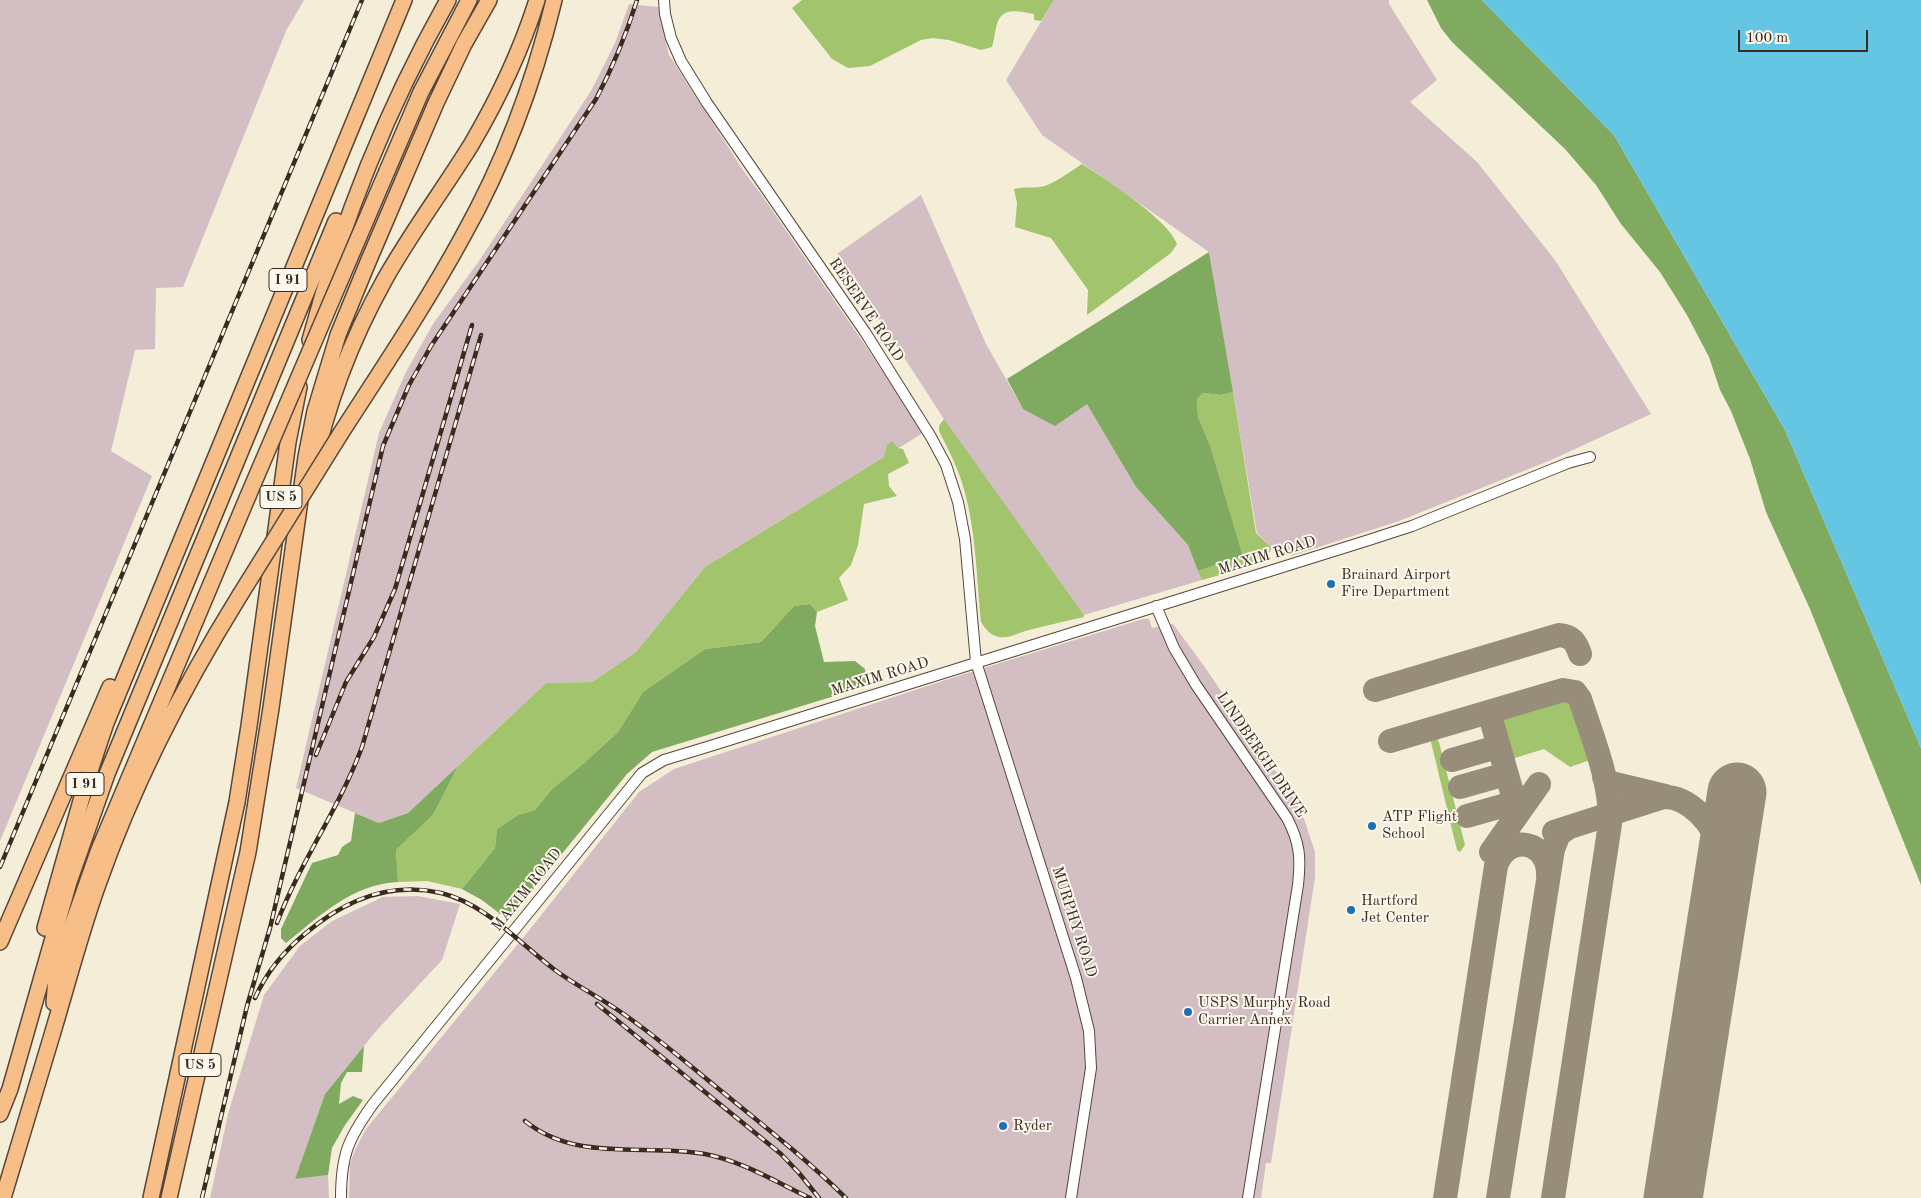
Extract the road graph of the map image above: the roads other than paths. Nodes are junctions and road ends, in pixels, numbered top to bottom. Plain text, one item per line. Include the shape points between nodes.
1 (404, 0) edge
2 (448, 0) edge
3 (469, 0) edge
4 (489, 0) edge
5 (537, 0) edge
6 (554, 0) edge
7 (664, 0) edge
8 (1590, 457) dead end
9 (173, 560) junction
10 (286, 598) junction
11 (1156, 606) junction
12 (976, 662) junction
13 (0, 942) edge
14 (52, 1034) junction
15 (0, 1091) edge
16 (0, 1114) edge
17 (3, 1198) edge
18 (151, 1198) edge
19 (169, 1198) edge
20 (341, 1198) edge
21 (1071, 1198) edge
22 (1248, 1198) edge

1 - 9 highway, I 91
2 - 16 highway via 421,33 378,122 117,750 69,882
2 - 18 highway, US 5 via 402,88 363,176 334,256 306,354 287,450 237,802
3 - 14 highway, bridge via 421,92 115,808 74,917 56,978
4 - 10 highway, US 5 via 436,103 338,335 308,442
5 - 10 highway via 518,53 488,114 390,271 351,349 320,441 300,555
6 - 14 highway, bridge via 530,83 507,144 464,235 240,595 176,705 131,799 92,900
7 - 12 street, RESERVE ROAD via 671,38 685,68 865,332 946,465 965,539
8 - 11 street, MAXIM ROAD via 1389,534
9 - 13 highway via 144,606
9 - 15 highway, I 91 via 92,764
10 - 19 highway, US 5 via 248,852
11 - 12 street, MAXIM ROAD
11 - 22 street, LINDBERGH DRIVE via 1183,664 1287,818 1299,845 1298,886
12 - 20 street, MAXIM ROAD via 664,760 642,773 373,1104 354,1131 345,1156
12 - 21 street, MURPHY ROAD via 1076,978 1089,1031 1089,1086
14 - 17 highway

